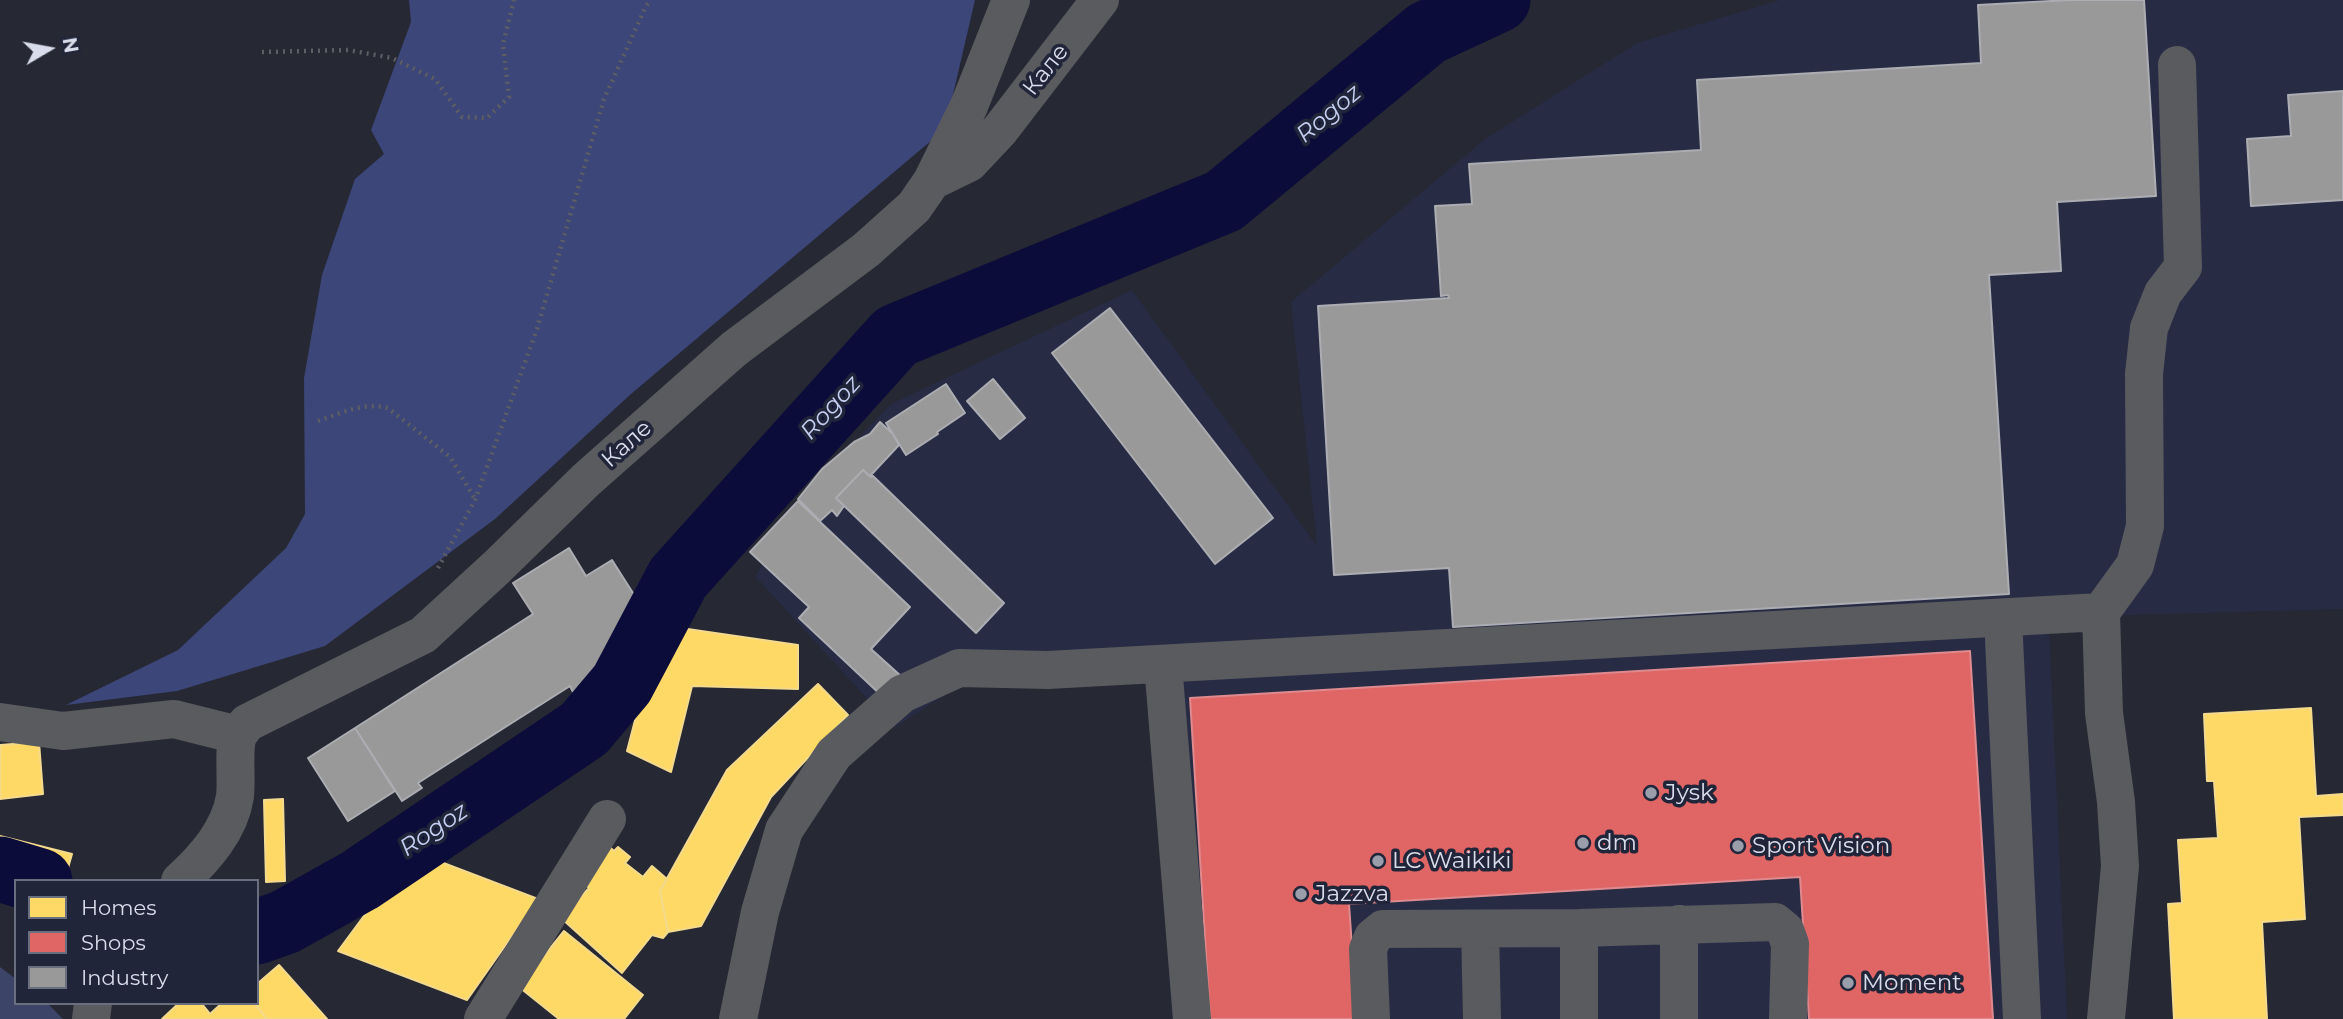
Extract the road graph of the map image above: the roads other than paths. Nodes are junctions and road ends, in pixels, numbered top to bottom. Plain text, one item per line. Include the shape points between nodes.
1 (1011, 0) edge
2 (1100, 0) edge
3 (2177, 65) dead end
4 (932, 181) junction
5 (2101, 612) junction
6 (2003, 618) junction
7 (1163, 664) junction
8 (0, 722) edge
9 (238, 735) junction
10 (607, 819) dead end
11 (182, 879) edge
12 (1679, 924) junction
13 (1480, 929) junction
14 (1579, 929) junction
15 (483, 1019) edge
16 (738, 1019) edge
17 (1192, 1019) edge
18 (1371, 1019) edge
19 (1482, 1019) edge
20 (1579, 1019) edge
21 (1679, 1019) edge
22 (1788, 1019) edge
23 (2022, 1019) edge
24 (2106, 1019) edge

1 - 4 street via 969,106
2 - 4 street, Кале via 1000,130 969,163
3 - 5 street via 2183,267 2163,293 2149,328 2144,374 2145,526 2135,565
4 - 9 street, Кале via 914,207 876,241 734,349 586,480 423,635 247,723
5 - 6 street
5 - 24 street via 2104,713 2120,866
6 - 7 street
6 - 23 street
7 - 16 street via 1048,670 959,668 902,694 834,754 784,830 760,912
7 - 17 street
8 - 9 street via 63,731 174,719
9 - 11 street via 234,798 225,826 202,861
10 - 15 street
12 - 14 street
12 - 21 street
12 - 22 street via 1775,922 1785,930 1790,944
13 - 14 street
13 - 18 street via 1383,929 1373,937 1368,949
13 - 19 street
14 - 20 street

